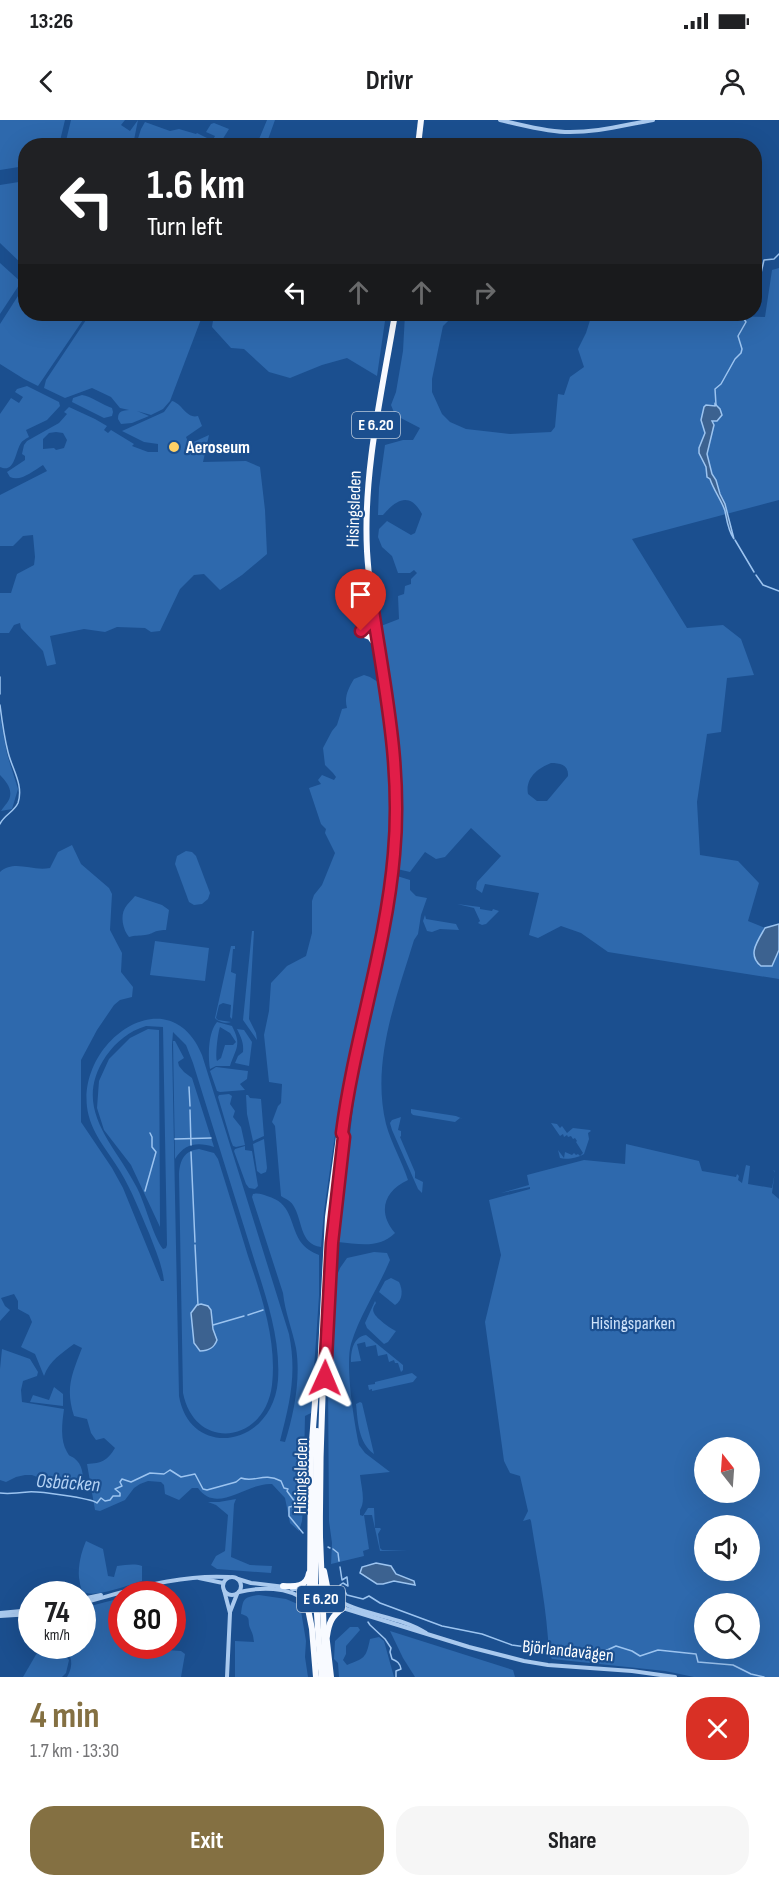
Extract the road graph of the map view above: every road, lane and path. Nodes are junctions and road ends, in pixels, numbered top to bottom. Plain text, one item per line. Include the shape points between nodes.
1 (420, 120) edge
2 (500, 120) edge
3 (653, 120) edge
4 (419, 138) edge
5 (394, 321) edge
6 (372, 604) junction
7 (379, 650) junction
8 (322, 1360) junction
9 (310, 1567) junction
10 (229, 1577) junction
11 (195, 1578) junction
12 (238, 1579) junction
13 (223, 1583) junction
14 (283, 1587) junction
15 (310, 1589) junction
16 (224, 1590) junction
17 (238, 1592) junction
18 (328, 1592) junction
19 (96, 1598) edge
20 (306, 1603) junction
21 (324, 1608) junction
22 (343, 1608) junction
23 (230, 1612) junction
24 (18, 1613) edge
25 (0, 1614) edge
26 (426, 1633) junction
27 (327, 1636) junction
28 (322, 1661) junction
29 (227, 1677) edge
30 (316, 1677) edge
31 (322, 1677) edge
32 (326, 1677) edge
33 (331, 1677) edge
34 (675, 1677) edge

1 - 4 highway
2 - 3 street via 566,132
5 - 6 highway, Hisingsleden / E 6.20 via 368,492
6 - 7 highway, Hisingsleden / E 6.20
6 - 7 highway, E 6.20 via 368,624 358,633 370,637
7 - 8 highway, Hisingsleden / E 6.20 via 395,751 394,856 342,1133
8 - 9 highway via 317,1377 311,1455
8 - 18 highway via 323,1551
8 - 28 highway, Hisingsleden / E 6.20, bridge via 317,1480
9 - 14 highway via 305,1582
9 - 15 highway
10 - 11 street
10 - 12 street
10 - 13 street
11 - 13 street
11 - 19 street
12 - 14 street
12 - 17 street
13 - 16 street
14 - 15 street
15 - 18 street via 320,1586
15 - 20 street
16 - 17 street via 229,1595
16 - 23 street
17 - 20 street via 270,1589 294,1594
17 - 23 street
18 - 21 street via 329,1601
18 - 26 street, Björlandavägen via 351,1606
20 - 21 street via 314,1610
20 - 30 highway
21 - 22 street, Björlandavägen
21 - 27 highway
22 - 26 street, Björlandavägen
22 - 27 highway via 330,1621
23 - 29 street
24 - 25 street
26 - 34 street, Björlandavägen via 540,1664
27 - 33 highway
28 - 31 highway, Hisingsleden / E 6.20
28 - 32 highway, Hisingsleden / E 6.20

